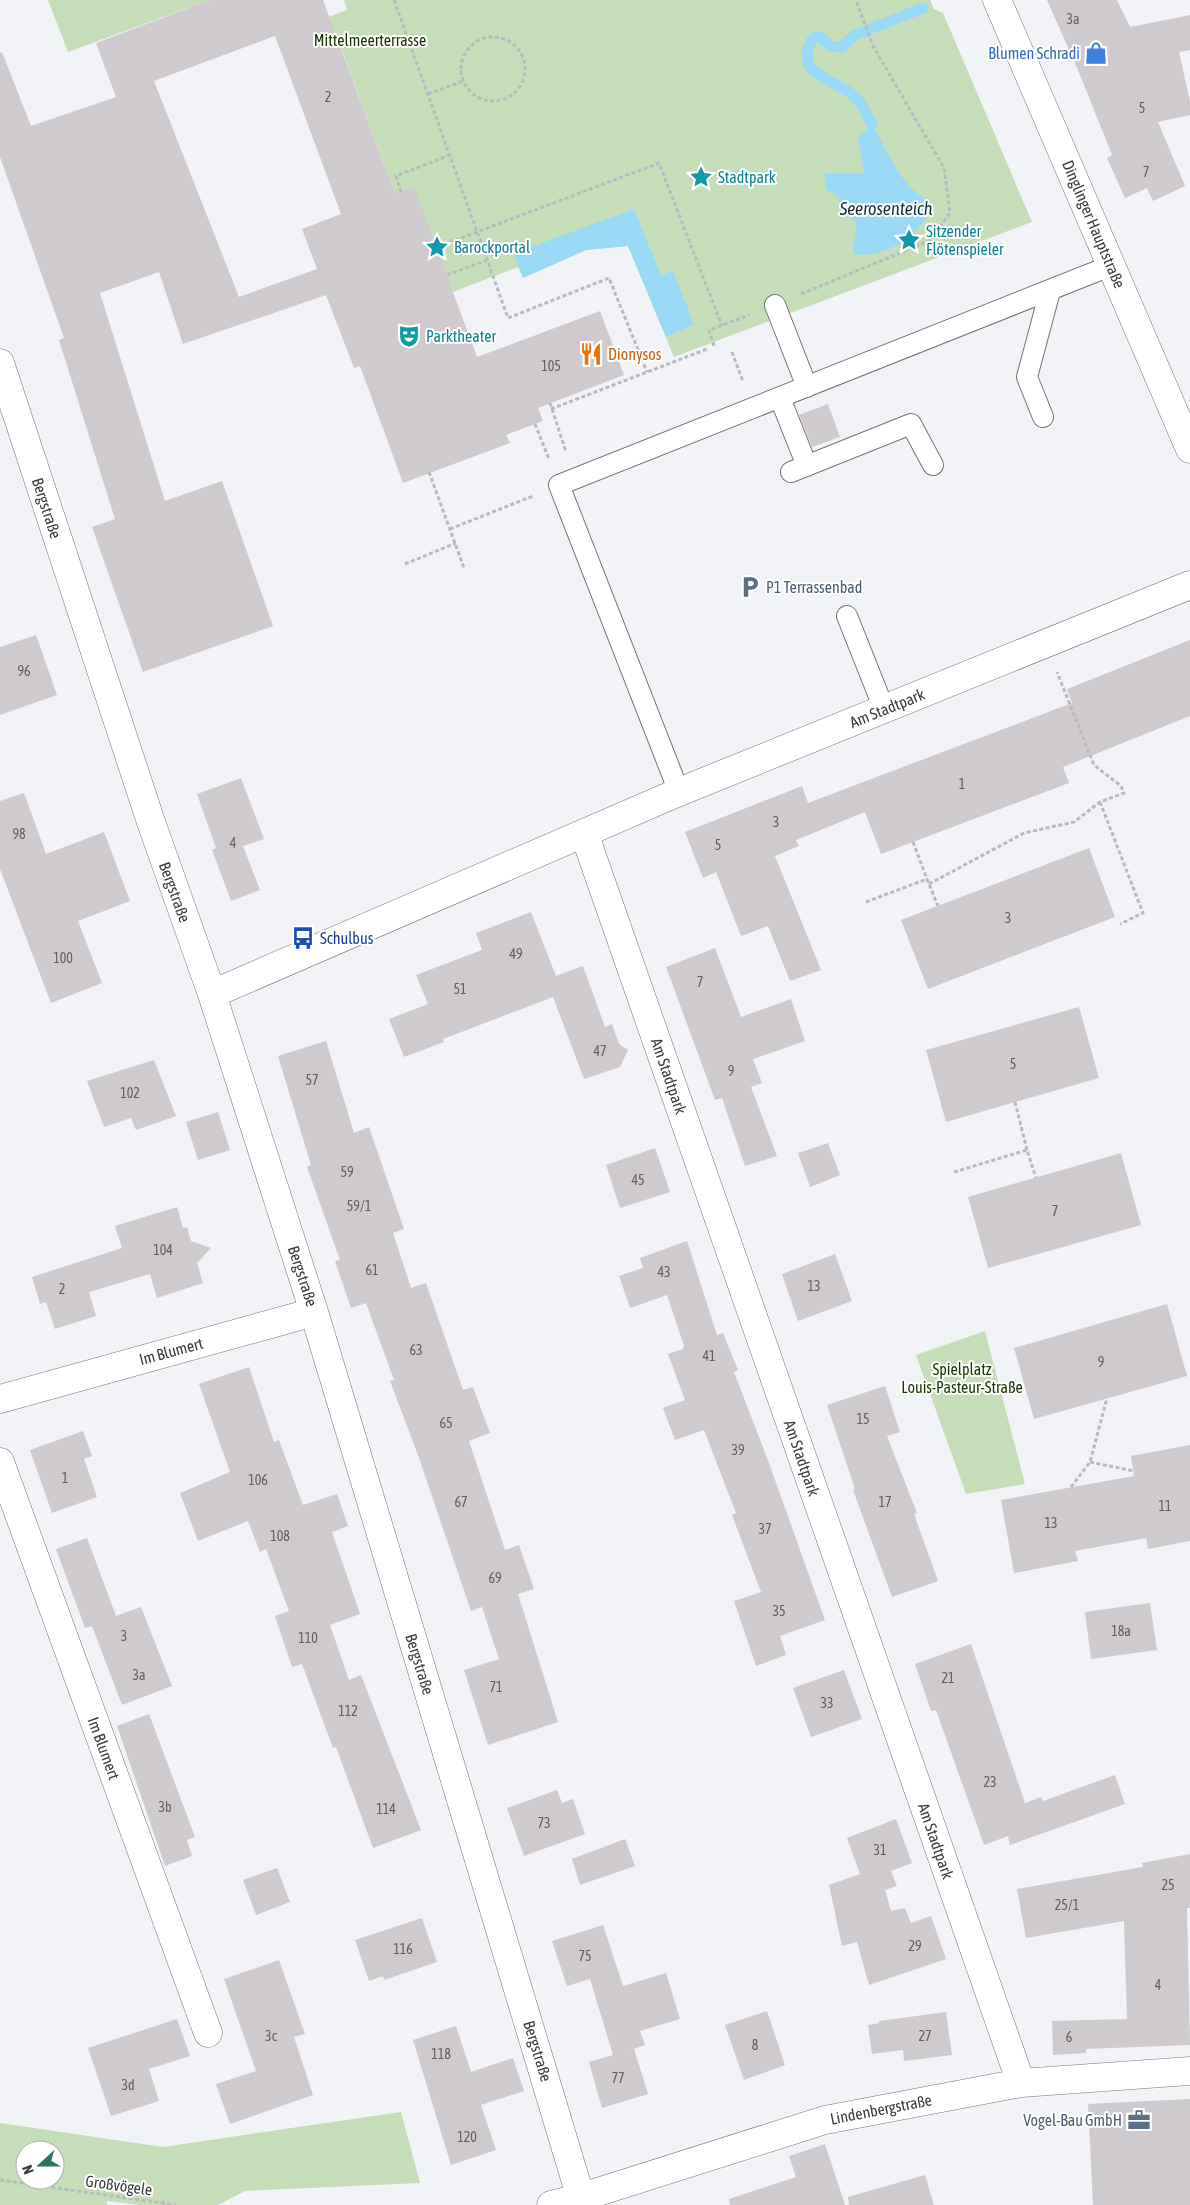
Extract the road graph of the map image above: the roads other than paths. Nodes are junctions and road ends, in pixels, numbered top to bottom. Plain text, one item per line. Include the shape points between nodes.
1 (997, 0) edge
2 (1110, 266) junction
3 (1050, 291) junction
4 (775, 305) road end
5 (0, 363) edge
6 (807, 388) junction
7 (780, 398) junction
8 (6, 402) edge
9 (1043, 417) dead end
10 (1190, 449) edge
11 (933, 465) dead end
12 (1190, 585) edge
13 (847, 616) dead end
14 (884, 709) junction
15 (679, 792) junction
16 (584, 833) junction
17 (212, 994) junction
18 (314, 1312) junction
19 (0, 1399) edge
20 (0, 1462) edge
21 (208, 2033) dead end
22 (1190, 2071) edge
23 (1021, 2083) junction
24 (583, 2201) edge
25 (551, 2205) edge

1 - 2 street, Dinglinger Hauptstraße
2 - 3 lane
2 - 10 street, Dinglinger Hauptstraße
3 - 6 lane
3 - 9 lane via 1027,377
4 - 6 lane
5 - 8 street, Bergstraße
6 - 7 lane
7 - 11 lane via 799,469 911,424
7 - 15 lane via 559,485
8 - 17 street, Bergstraße
12 - 14 street, Am Stadtpark
13 - 14 lane
14 - 15 street, Am Stadtpark
15 - 16 street, Am Stadtpark
16 - 17 street, Am Stadtpark
16 - 23 street, Am Stadtpark
17 - 18 street, Bergstraße
18 - 19 street, Im Blumert
18 - 24 street, Bergstraße
20 - 21 street, Im Blumert
22 - 23 street, Lindenbergstraße
23 - 24 street, Lindenbergstraße via 825,2120
24 - 25 street

